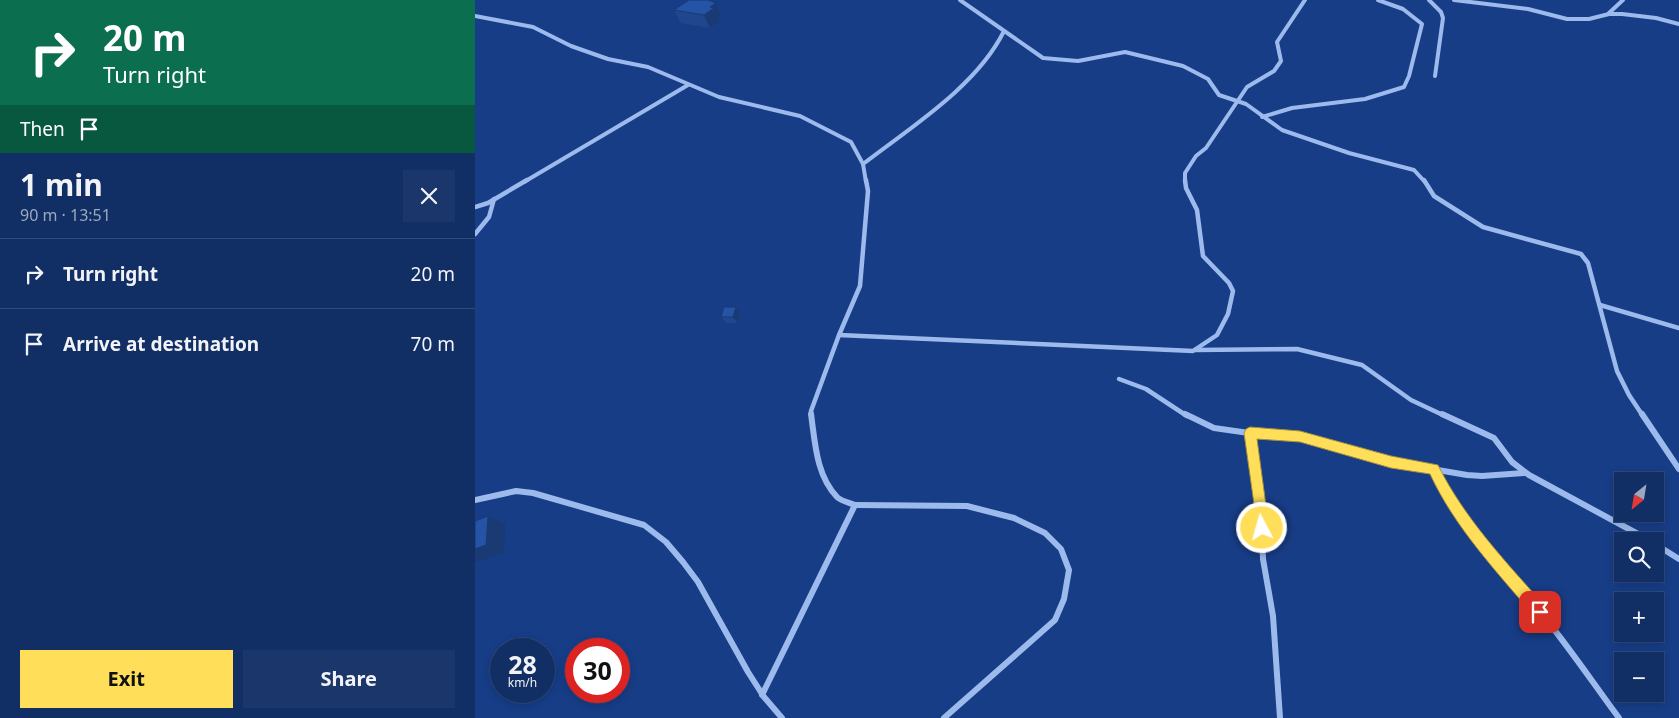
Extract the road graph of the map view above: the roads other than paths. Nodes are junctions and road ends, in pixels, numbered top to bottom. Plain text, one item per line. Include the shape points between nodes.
1 (960, 0) edge
2 (1305, 0) edge
3 (1378, 0) edge
4 (1429, 0) edge
5 (1454, 0) edge
6 (1623, 0) edge
7 (1609, 14) junction
8 (475, 16) edge
9 (1679, 24) edge
10 (1005, 31) junction
11 (1435, 76) dead end
12 (688, 85) junction
13 (1236, 101) junction
14 (1262, 117) junction
15 (863, 164) junction
16 (494, 199) junction
17 (475, 207) edge
18 (475, 234) edge
19 (1600, 305) junction
20 (1679, 328) edge
21 (839, 335) junction
22 (1193, 350) junction
23 (1119, 379) dead end
24 (1250, 433) junction
25 (1434, 469) junction
26 (1679, 469) edge
27 (1525, 472) junction
28 (475, 500) edge
29 (855, 505) junction
30 (1638, 532) edge
31 (1664, 550) edge
32 (1679, 559) edge
33 (762, 695) junction
34 (782, 718) edge
35 (944, 718) edge
36 (1280, 718) edge
37 (1619, 718) edge

1 - 10 street
2 - 13 street via 1277,42 1281,61 1276,71 1254,80
3 - 14 street via 1401,7 1422,24 1404,87 1365,99 1292,108
4 - 11 street via 1443,18
5 - 7 street via 1528,9 1567,19 1589,19
6 - 7 street
7 - 9 street via 1642,16
8 - 12 street via 533,27 571,46 608,59 648,67
10 - 13 street via 1038,56 1051,60 1078,61 1125,52 1167,61 1206,78 1217,93
10 - 15 street via 993,54 966,80
12 - 15 street via 719,97 815,122 851,142
12 - 16 street
13 - 14 street via 1246,104
13 - 22 street via 1206,148 1185,172 1186,188 1197,210 1203,256 1233,291 1223,327 1206,344
14 - 19 street via 1282,130 1414,170 1434,196 1483,227 1581,254 1588,263
15 - 21 street via 868,191 860,286
16 - 17 street
16 - 18 street via 489,217
19 - 20 street
19 - 26 street via 1617,371 1629,395
21 - 22 street
21 - 29 street via 811,411 817,458 825,479 838,498
22 - 27 street via 1297,349 1362,365 1411,400 1494,438 1512,462
23 - 24 street via 1146,389 1203,424
24 - 25 street via 1300,436 1391,462
24 - 36 street via 1263,559 1273,616
25 - 27 street via 1482,476
25 - 37 street via 1456,509 1557,633
27 - 30 street
28 - 33 street via 516,491 533,493 645,525 677,552 705,591
29 - 33 street
29 - 35 street via 967,506 1014,518 1045,533 1061,549 1069,570 1064,599 1055,620
31 - 32 street
33 - 34 street

